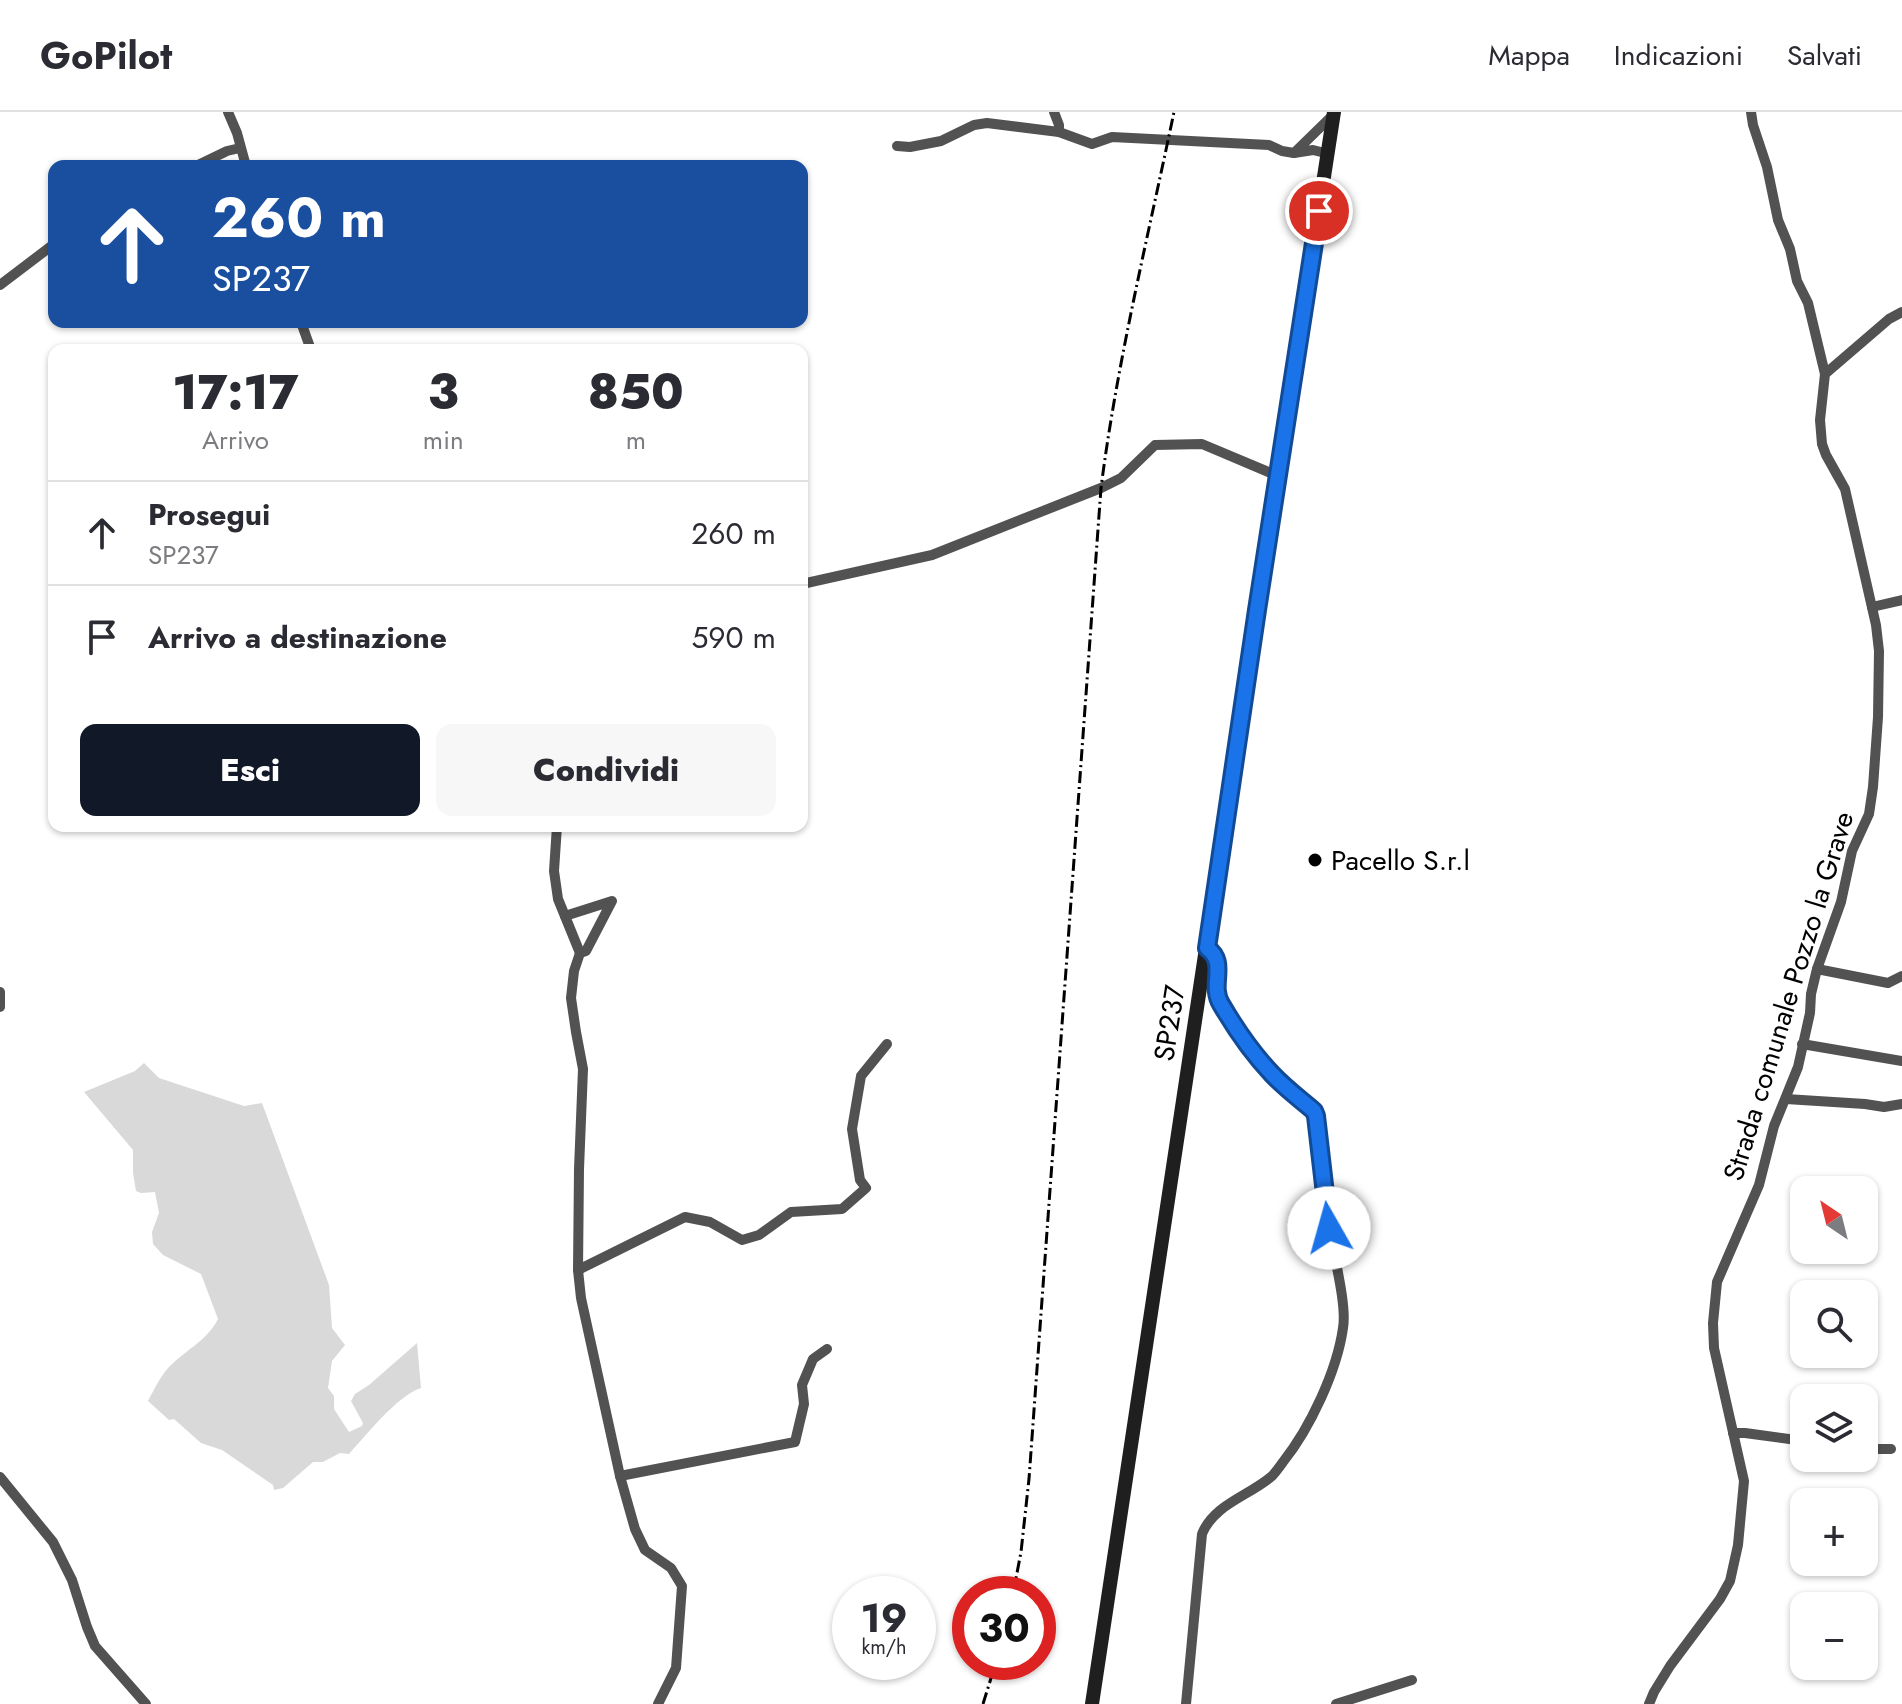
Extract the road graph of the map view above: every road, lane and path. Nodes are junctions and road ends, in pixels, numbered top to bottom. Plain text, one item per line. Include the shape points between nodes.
1 (228, 112) edge
2 (1054, 112) edge
3 (1751, 112) edge
4 (1334, 113) edge
5 (1059, 132) junction
6 (897, 146) dead end
7 (240, 148) junction
8 (1294, 153) junction
9 (1329, 154) junction
10 (208, 160) edge
11 (244, 160) edge
12 (48, 249) edge
13 (0, 285) edge
14 (1902, 312) edge
15 (1825, 374) junction
16 (1278, 476) junction
17 (808, 583) edge
18 (1902, 600) edge
19 (1872, 607) junction
20 (557, 832) edge
21 (565, 916) junction
22 (1207, 948) junction
23 (580, 953) junction
24 (1817, 969) junction
25 (1902, 976) edge
26 (0, 992) edge
27 (0, 1007) edge
28 (887, 1044) dead end
29 (1802, 1044) junction
30 (1902, 1061) edge
31 (1786, 1099) junction
32 (1902, 1104) edge
33 (578, 1270) junction
34 (827, 1349) dead end
35 (1733, 1433) junction
36 (1790, 1439) edge
37 (1878, 1449) edge
38 (1891, 1449) dead end
39 (620, 1476) junction
40 (0, 1477) edge
41 (1412, 1680) dead end
42 (146, 1704) edge
43 (658, 1704) edge
44 (1092, 1704) edge
45 (1186, 1704) edge
46 (1336, 1704) edge
47 (1649, 1704) edge

1 - 7 street
2 - 5 street
3 - 15 street, Strada comunale Pozzo la Grave
4 - 8 street
4 - 9 main road, SP237 / SP237
5 - 6 street via 987,123 941,141
5 - 8 street via 1092,144 1112,137 1269,145
7 - 10 street
7 - 11 street
8 - 9 street
9 - 16 main road, SP237 / SP237
12 - 13 street
14 - 15 street
15 - 19 street, Strada comunale Pozzo la Grave via 1822,444 1845,489
16 - 17 street via 1202,444 1155,445 1121,478 1101,488 932,555
16 - 22 main road, SP237 / SP237
18 - 19 street
19 - 24 street, Strada comunale Pozzo la Grave via 1880,684 1869,814 1852,851
20 - 21 street via 554,871
21 - 23 street
21 - 23 street via 612,901 586,951
22 - 44 main road, SP237 / SP237
22 - 45 street via 1217,961 1219,1002 1270,1071 1316,1116 1344,1327 1315,1412 1285,1460 1272,1476 1211,1518 1202,1534
23 - 33 street via 571,998 583,1069
24 - 25 street via 1888,983
24 - 29 street, Strada comunale Pozzo la Grave
26 - 27 street
28 - 33 street via 861,1076 852,1129 866,1188 842,1209 791,1212 759,1235 742,1240 710,1222 685,1217
29 - 30 street
29 - 31 street, Strada comunale Pozzo la Grave
31 - 32 street
31 - 35 street, Strada comunale Pozzo la Grave via 1759,1185 1717,1282 1714,1348
33 - 39 street
34 - 39 street via 813,1359 802,1385 804,1404 795,1442
35 - 36 street
35 - 47 street, Strada comunale Pozzo la Grave via 1744,1481 1730,1581
37 - 38 street
39 - 43 street via 645,1550 671,1568 682,1586 676,1668
40 - 42 street via 53,1542 95,1646
41 - 46 street

